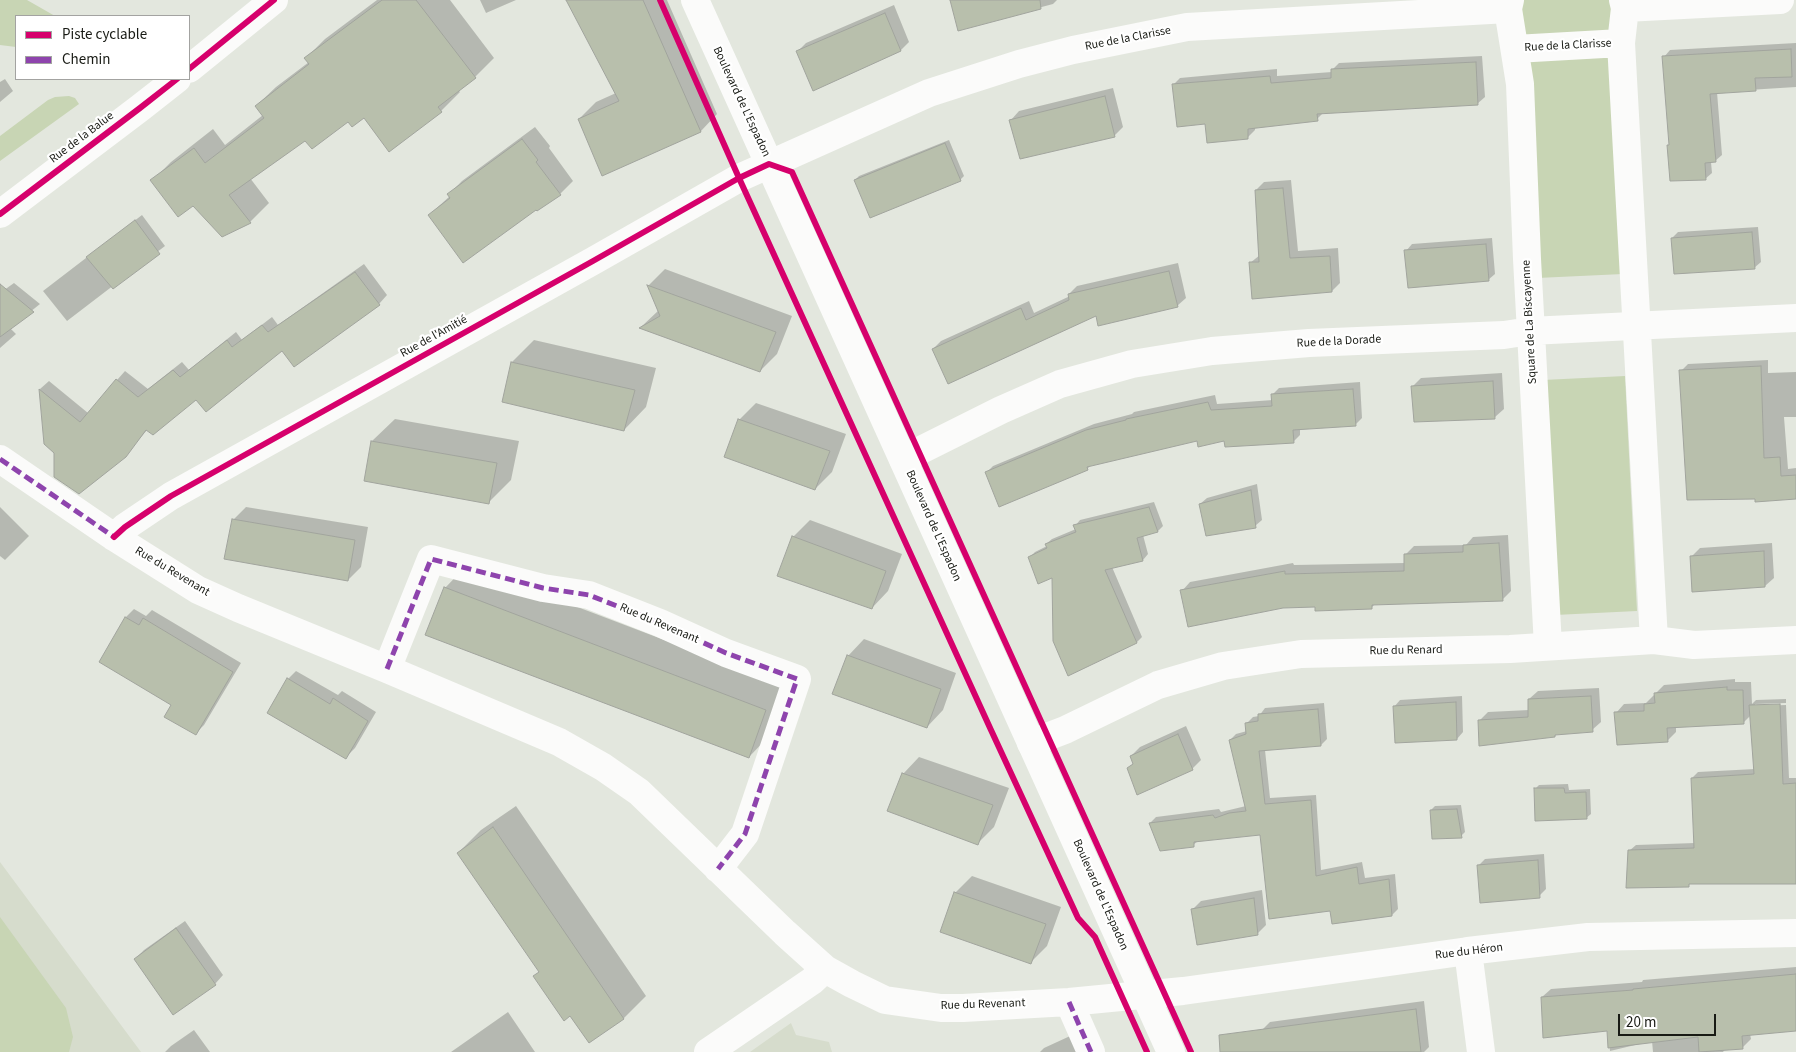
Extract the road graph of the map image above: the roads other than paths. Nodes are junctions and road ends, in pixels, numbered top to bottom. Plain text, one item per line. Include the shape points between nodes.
1 (274, 0) edge
2 (695, 0) edge
3 (1780, 0) edge
4 (1624, 4) edge
5 (1509, 5) edge
6 (1621, 43) junction
7 (1515, 49) junction
8 (190, 68) edge
9 (176, 80) edge
10 (769, 164) junction
11 (0, 214) edge
12 (1796, 318) edge
13 (1638, 326) junction
14 (1530, 331) junction
15 (0, 459) edge
16 (903, 459) junction
17 (114, 537) junction
18 (1654, 640) junction
19 (1796, 640) edge
20 (1548, 646) junction
21 (387, 669) junction
22 (1031, 744) junction
23 (718, 868) junction
24 (1796, 933) edge
25 (1468, 951) junction
26 (825, 969) junction
27 (1144, 994) junction
28 (1069, 1002) junction
29 (708, 1052) edge
30 (1091, 1052) edge
31 (1171, 1052) edge
32 (1481, 1052) edge

1 - 8 street
2 - 10 street, Boulevard de L'Espadon
3 - 4 street
4 - 6 street
5 - 7 street, Square de La Biscayenne
5 - 10 street, Rue de la Clarisse via 1187,27 1073,50 929,93
6 - 7 street, Rue de la Clarisse
6 - 13 street
7 - 14 street, Square de La Biscayenne via 1520,84
9 - 11 street, Rue de la Balue
10 - 16 street, Boulevard de L'Espadon
10 - 17 street, Rue de l'Amitié via 738,178 171,496
12 - 13 street, Rue de la Dorade
13 - 14 street, Rue de la Dorade
13 - 18 street
14 - 16 street, Rue de la Dorade via 1212,351 1132,364 1060,384
14 - 20 street, Square de La Biscayenne
15 - 17 street, Rue du Revenant
16 - 22 street, Boulevard de L'Espadon
17 - 21 street, Rue du Revenant via 198,590
18 - 19 street, Rue du Renard via 1694,645
18 - 20 street, Rue du Renard
20 - 22 street, Rue du Renard via 1301,654 1222,666 1158,685
21 - 23 street, Rue du Revenant via 559,742 603,767 639,792
21 - 23 street, Rue du Revenant via 431,558 543,588 589,595 797,680 745,834
22 - 27 street, Boulevard de L'Espadon
23 - 26 street, Rue du Revenant
24 - 25 street, Rue du Héron via 1588,937
25 - 27 street, Rue du Héron
25 - 32 street
26 - 28 street, Rue du Revenant via 884,1000 941,1008
26 - 29 street
27 - 28 street, Rue du Revenant
27 - 31 street, Boulevard de L'Espadon
28 - 30 street

